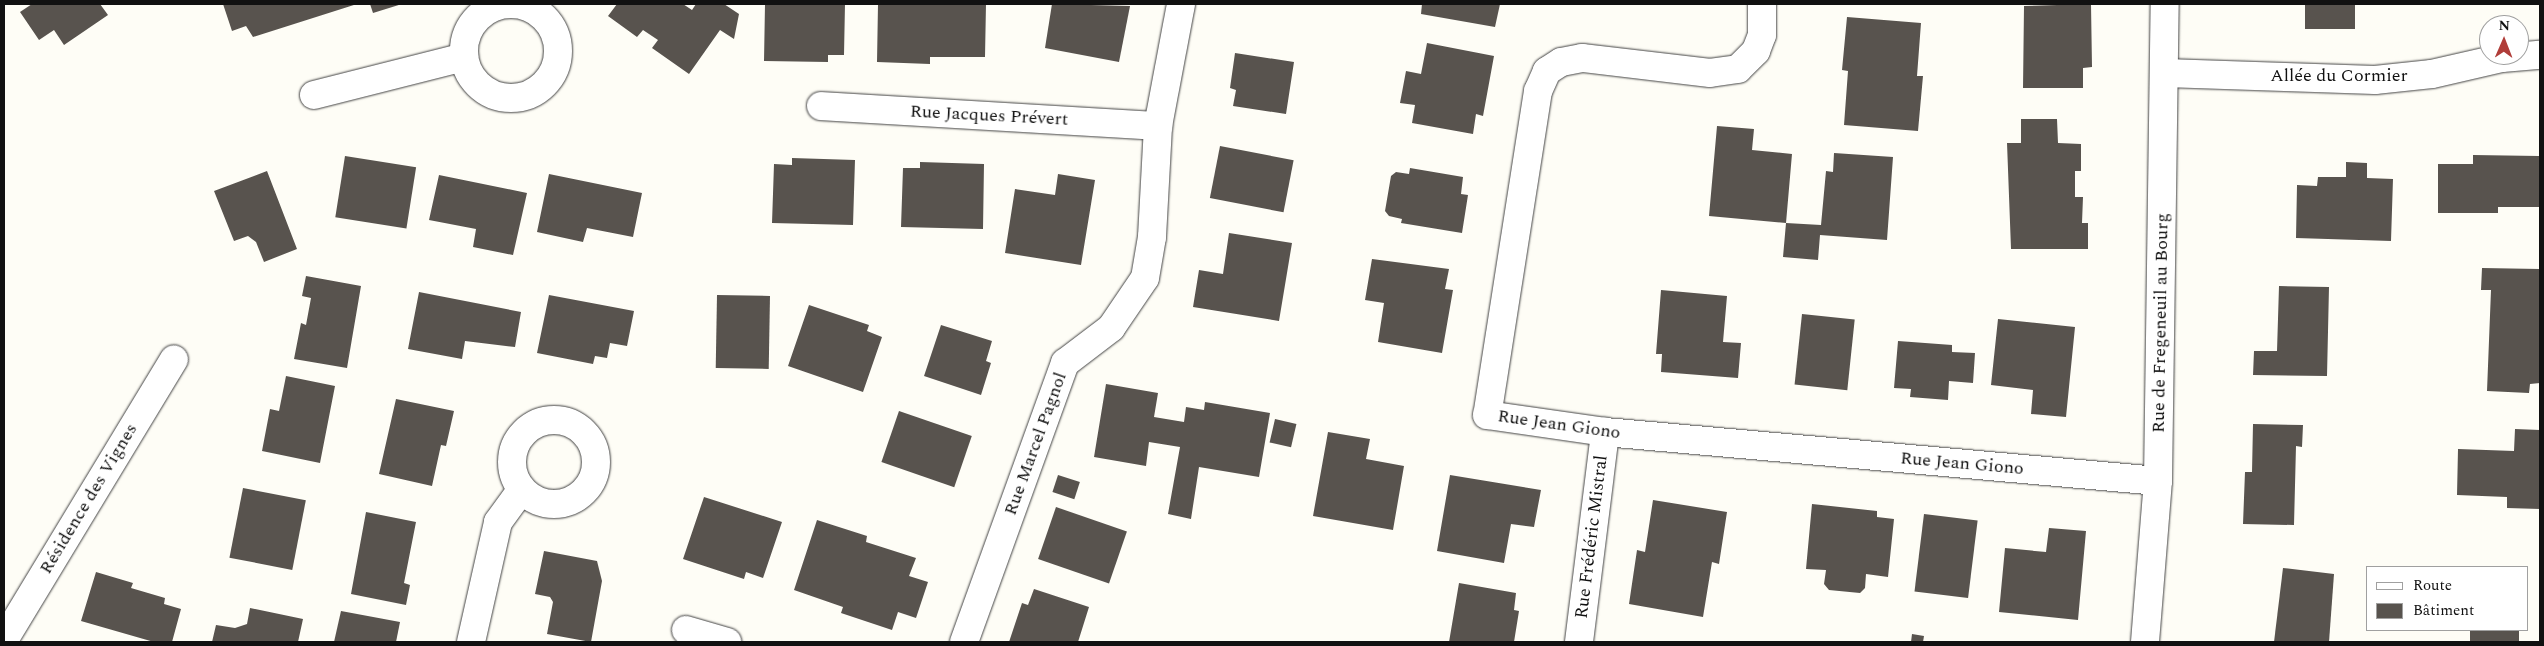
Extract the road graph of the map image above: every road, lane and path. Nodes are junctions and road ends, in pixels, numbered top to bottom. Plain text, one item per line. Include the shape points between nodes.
1 (1181, 4) edge
2 (1762, 4) edge
3 (2165, 4) edge
4 (538, 7) edge
5 (2540, 55) edge
6 (464, 57) junction
7 (2165, 73) junction
8 (314, 95) dead end
9 (821, 106) dead end
10 (1158, 126) junction
11 (174, 359) dead end
12 (1605, 432) junction
13 (2158, 481) junction
14 (522, 490) dead end
15 (686, 630) dead end
16 (4, 640) edge
17 (471, 642) edge
18 (727, 642) edge
19 (964, 642) edge
20 (1578, 642) edge
21 (2145, 642) edge

1 - 10 street, Rue Marcel Pagnol
2 - 12 street, Rue Jean Giono via 1759,43 1756,51 1738,69 1710,73 1582,58 1561,62 1547,71 1538,91 1487,415
3 - 7 street, Rue de Fregeneuil au Bourg
4 - 6 street via 522,4 492,8 470,28 464,42
4 - 6 street via 552,28 559,50 549,80 537,91 523,97 506,98 491,94 468,72
5 - 7 street, Allée du Cormier via 2502,58 2432,74 2375,80
6 - 8 street
7 - 13 street, Rue de Fregeneuil au Bourg
9 - 10 street, Rue Jacques Prévert
10 - 19 street, Rue Marcel Pagnol via 1152,237 1145,278 1112,328 1065,363
11 - 16 street, Résidence des Vignes
12 - 13 street, Rue Jean Giono
12 - 20 street, Rue Frédéric Mistral
13 - 21 street, Rue de Fregeneuil au Bourg
14 - 17 street via 498,522
15 - 18 street

